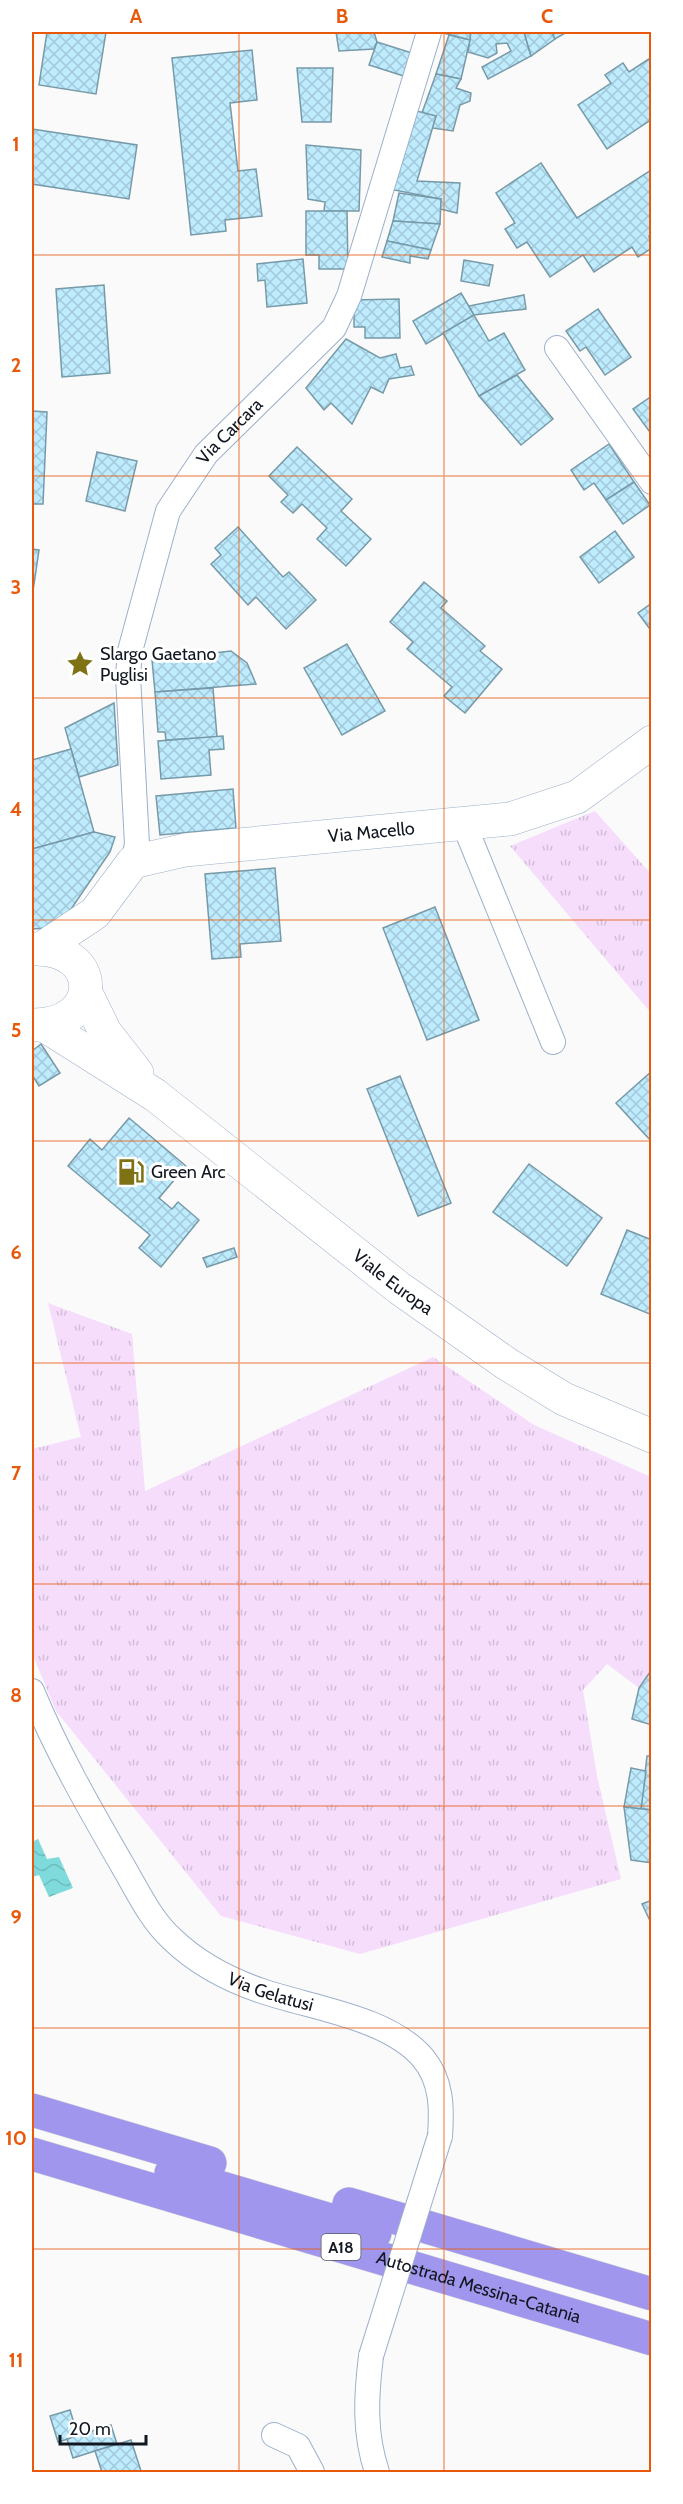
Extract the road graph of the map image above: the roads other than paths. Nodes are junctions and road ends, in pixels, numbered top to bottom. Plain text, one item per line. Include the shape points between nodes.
1 (429, 32) edge
2 (556, 348) dead end
3 (651, 482) edge
4 (651, 742) edge
5 (464, 824) junction
6 (133, 862) junction
7 (95, 913) junction
8 (36, 949) edge
9 (86, 986) junction
10 (35, 1025) edge
11 (553, 1042) dead end
12 (155, 1095) junction
13 (651, 1436) edge
14 (32, 1691) edge
15 (32, 2110) edge
16 (32, 2132) edge
17 (32, 2154) edge
18 (651, 2294) edge
19 (651, 2316) edge
20 (651, 2339) edge
21 (274, 2435) dead end
22 (312, 2472) edge
23 (377, 2472) edge

1 - 6 street, Via Carcara via 349,296 334,328 206,454 168,511 130,651 137,844
2 - 3 street
4 - 5 main road, Via Macello via 577,797 510,819
5 - 6 main road, Via Macello via 185,850
5 - 11 street
6 - 7 main road
7 - 8 main road
7 - 9 main road
8 - 9 main road via 69,956 81,967
9 - 10 main road via 74,1014 58,1023
9 - 12 main road via 105,1032
10 - 12 main road
12 - 13 main road, Viale Europa via 399,1288 507,1364 564,1399
14 - 23 street, Via Gelatusi, bridge via 100,1825 152,1915 171,1939 231,1980 378,2026 403,2040 423,2059 437,2083 442,2106 440,2136 371,2356 365,2408
15 - 18 highway, A18
16 - 19 highway
17 - 20 highway, Autostrada Messina-Catania / A18
21 - 22 street via 298,2446

